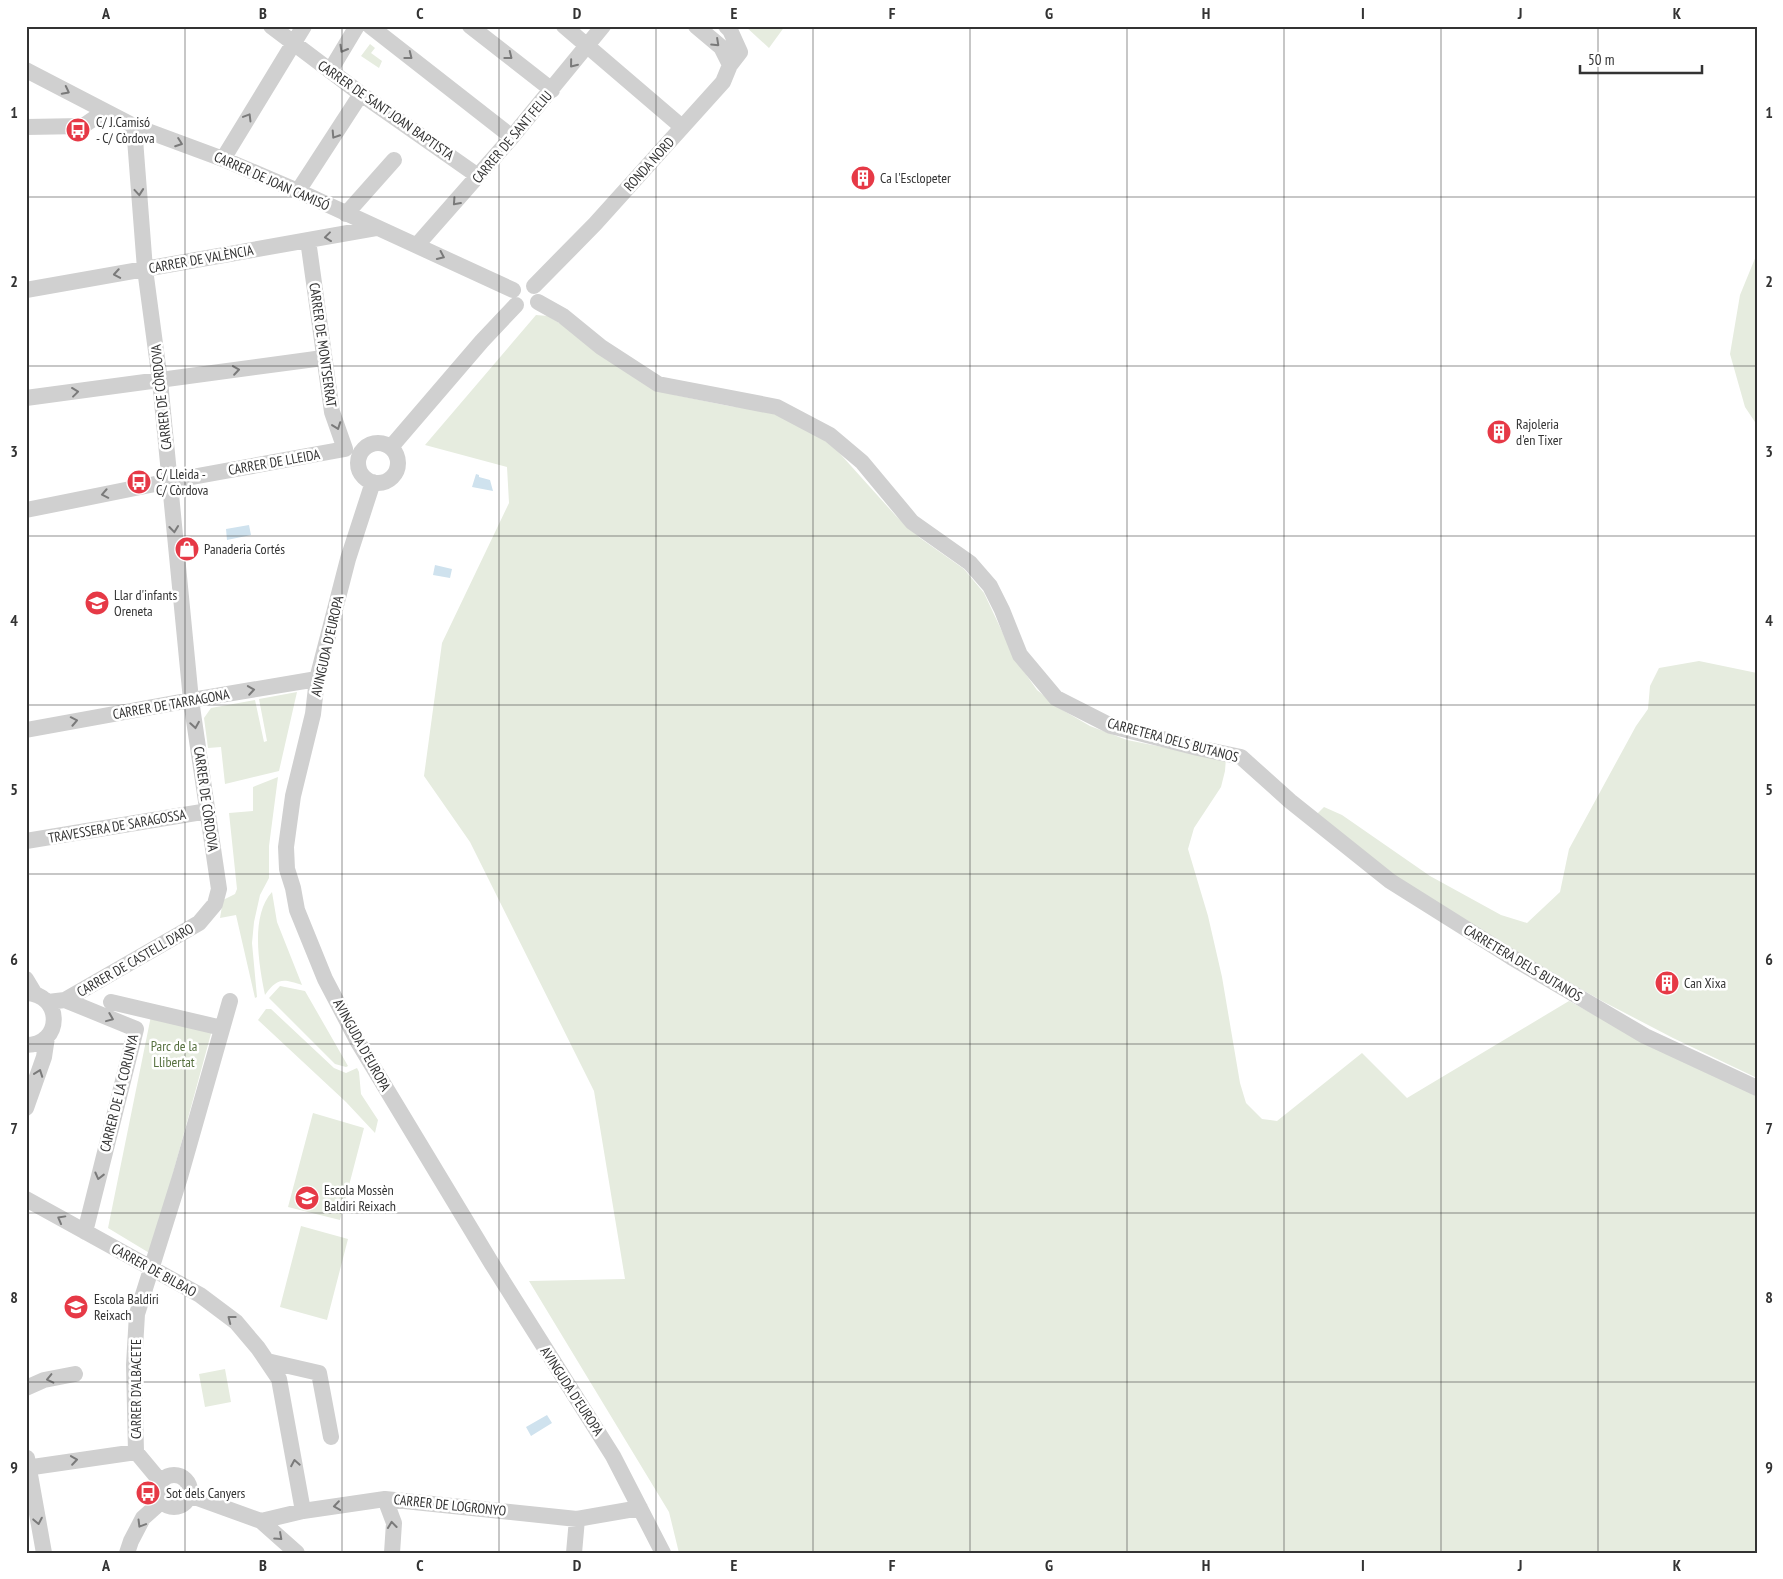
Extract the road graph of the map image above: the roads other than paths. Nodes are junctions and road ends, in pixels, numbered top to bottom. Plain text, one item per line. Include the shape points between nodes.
1 (270, 26) edge
2 (304, 26) edge
3 (356, 26) edge
4 (370, 26) edge
5 (470, 26) edge
6 (564, 26) edge
7 (603, 26) edge
8 (696, 26) edge
9 (726, 26) edge
10 (293, 43) junction
11 (588, 46) junction
12 (735, 59) junction
13 (26, 70) edge
14 (330, 71) junction
15 (552, 90) junction
16 (361, 94) junction
17 (105, 111) junction
18 (26, 126) edge
19 (134, 126) junction
20 (682, 127) junction
21 (512, 137) junction
22 (224, 159) junction
23 (394, 160) dead end
24 (478, 176) junction
25 (298, 191) junction
26 (346, 214) junction
27 (376, 228) junction
28 (308, 240) junction
29 (417, 245) junction
30 (145, 269) junction
31 (26, 290) edge
32 (536, 294) junction
33 (514, 298) junction
34 (324, 358) junction
35 (160, 381) junction
36 (26, 398) edge
37 (391, 447) junction
38 (353, 452) junction
39 (170, 481) junction
40 (374, 482) junction
41 (26, 510) edge
42 (317, 679) junction
43 (191, 700) junction
44 (26, 730) edge
45 (208, 811) junction
46 (26, 842) edge
47 (215, 904) joint
48 (26, 979) edge
49 (36, 996) edge
50 (65, 1000) junction
51 (230, 1001) dead end
52 (111, 1002) dead end
53 (222, 1028) junction
54 (47, 1037) junction
55 (26, 1045) edge
56 (1757, 1088) edge
57 (26, 1108) edge
58 (26, 1199) edge
59 (85, 1232) junction
60 (150, 1268) junction
61 (267, 1361) junction
62 (75, 1374) dead end
63 (26, 1388) edge
64 (331, 1437) dead end
65 (136, 1452) junction
66 (27, 1464) edge
67 (161, 1482) junction
68 (189, 1495) junction
69 (385, 1499) junction
70 (162, 1501) junction
71 (640, 1508) junction
72 (303, 1511) junction
73 (577, 1519) junction
74 (261, 1521) junction
75 (44, 1553) edge
76 (127, 1553) edge
77 (297, 1553) edge
78 (392, 1553) edge
79 (574, 1553) edge
80 (663, 1553) edge

1 - 10 street, CARRER DE SANT JOAN BAPTISTA
2 - 10 street
3 -> 14 street
4 -> 21 street
5 -> 15 street
6 - 11 street
7 - 11 street, CARRER DE SANT FELIU
8 -> 12 street
9 - 12 street via 730,30
10 - 14 street, CARRER DE SANT JOAN BAPTISTA
22 -> 10 street
11 -> 15 street, CARRER DE SANT FELIU
11 - 20 street
12 - 20 street, RONDA NORD via 723,82
13 -> 17 street, CARRER DE JOAN CAMISÓ
14 - 16 street, CARRER DE SANT JOAN BAPTISTA
15 - 21 street, CARRER DE SANT FELIU
16 - 24 street, CARRER DE SANT JOAN BAPTISTA
16 -> 25 street
17 - 18 street via 83,126
17 - 19 street, CARRER DE JOAN CAMISÓ
19 -> 22 street, CARRER DE JOAN CAMISÓ
19 -> 30 street, CARRER DE CÒRDOVA
20 - 32 street, RONDA NORD via 562,258
21 - 24 street, CARRER DE SANT FELIU
22 - 25 street, CARRER DE JOAN CAMISÓ
23 - 26 street
24 -> 29 street, CARRER DE SANT FELIU
25 - 26 street, CARRER DE JOAN CAMISÓ
26 - 27 street, CARRER DE JOAN CAMISÓ
27 -> 28 street, CARRER DE VALÈNCIA
27 - 29 street, CARRER DE JOAN CAMISÓ
28 - 30 street, CARRER DE VALÈNCIA
28 - 34 street, CARRER DE MONTSERRAT
29 -> 33 street, CARRER DE JOAN CAMISÓ
30 -> 31 street, CARRER DE VALÈNCIA
30 - 35 street, CARRER DE CÒRDOVA
32 - 33 street via 524,283 518,285
32 - 33 street via 532,308 528,309 520,308
32 - 56 street, CARRETERA DELS BUTANOS via 601,347 658,384 777,408 830,435 862,462 912,522 970,563 990,586 1020,655 1056,698 1111,726 1241,756 1290,801 1390,881 1645,1036
33 - 37 street via 492,330
35 -> 34 street
34 -> 38 street, CARRER DE MONTSERRAT via 332,412
36 -> 35 street
35 - 39 street, CARRER DE CÒRDOVA
37 - 38 street via 375,443
37 - 40 street via 398,460 396,472 388,481
38 - 39 street, CARRER DE LLEIDA
38 - 40 street via 362,474
39 -> 41 street, CARRER DE LLEIDA
39 -> 43 street, CARRER DE CÒRDOVA
40 - 42 street, AVINGUDA D'EUROPA via 348,559
43 -> 42 street, CARRER DE TARRAGONA
42 - 71 street, AVINGUDA D'EUROPA via 286,847 287,869 297,910 325,979 362,1049 613,1456
44 -> 43 street, CARRER DE TARRAGONA
43 -> 45 street, CARRER DE CÒRDOVA
45 - 46 street, TRAVESSERA DE SARAGOSSA
45 - 47 street, CARRER DE CÒRDOVA via 219,889
47 - 50 street, CARRER DE CASTELL D'ARO via 199,923
48 - 49 street
49 - 50 street, CARRER DE CASTELL D'ARO
49 - 54 street via 53,1012 52,1031
50 -> 59 street, CARRER DE LA CORUNYA via 136,1028
51 - 53 street
52 - 53 street
53 - 60 street via 180,1177
54 - 55 street via 36,1044
57 -> 54 street via 44,1057
59 -> 58 street, CARRER DE BILBAO
59 - 60 street, CARRER DE BILBAO
61 -> 60 street, CARRER DE BILBAO via 236,1322 200,1296
60 - 65 street, CARRER D'ALBACETE via 137,1314 134,1366
61 - 64 street via 319,1373
72 -> 61 street, CARRER DE BILBAO via 279,1380
62 -> 63 street via 44,1380
66 -> 65 street
65 - 67 street
66 -> 75 street
67 - 68 street via 170,1476 182,1477 188,1483
67 - 70 street via 158,1493
68 - 70 street via 177,1506
68 - 74 street
69 -> 72 street, CARRER DE LOGRONYO
69 - 73 street, CARRER DE LOGRONYO
78 -> 69 street via 394,1523
70 -> 76 street via 143,1518
71 - 73 street, CARRER DE LOGRONYO
71 - 80 street, AVINGUDA D'EUROPA
72 - 74 street, CARRER DE LOGRONYO
73 - 79 street
74 -> 77 street

